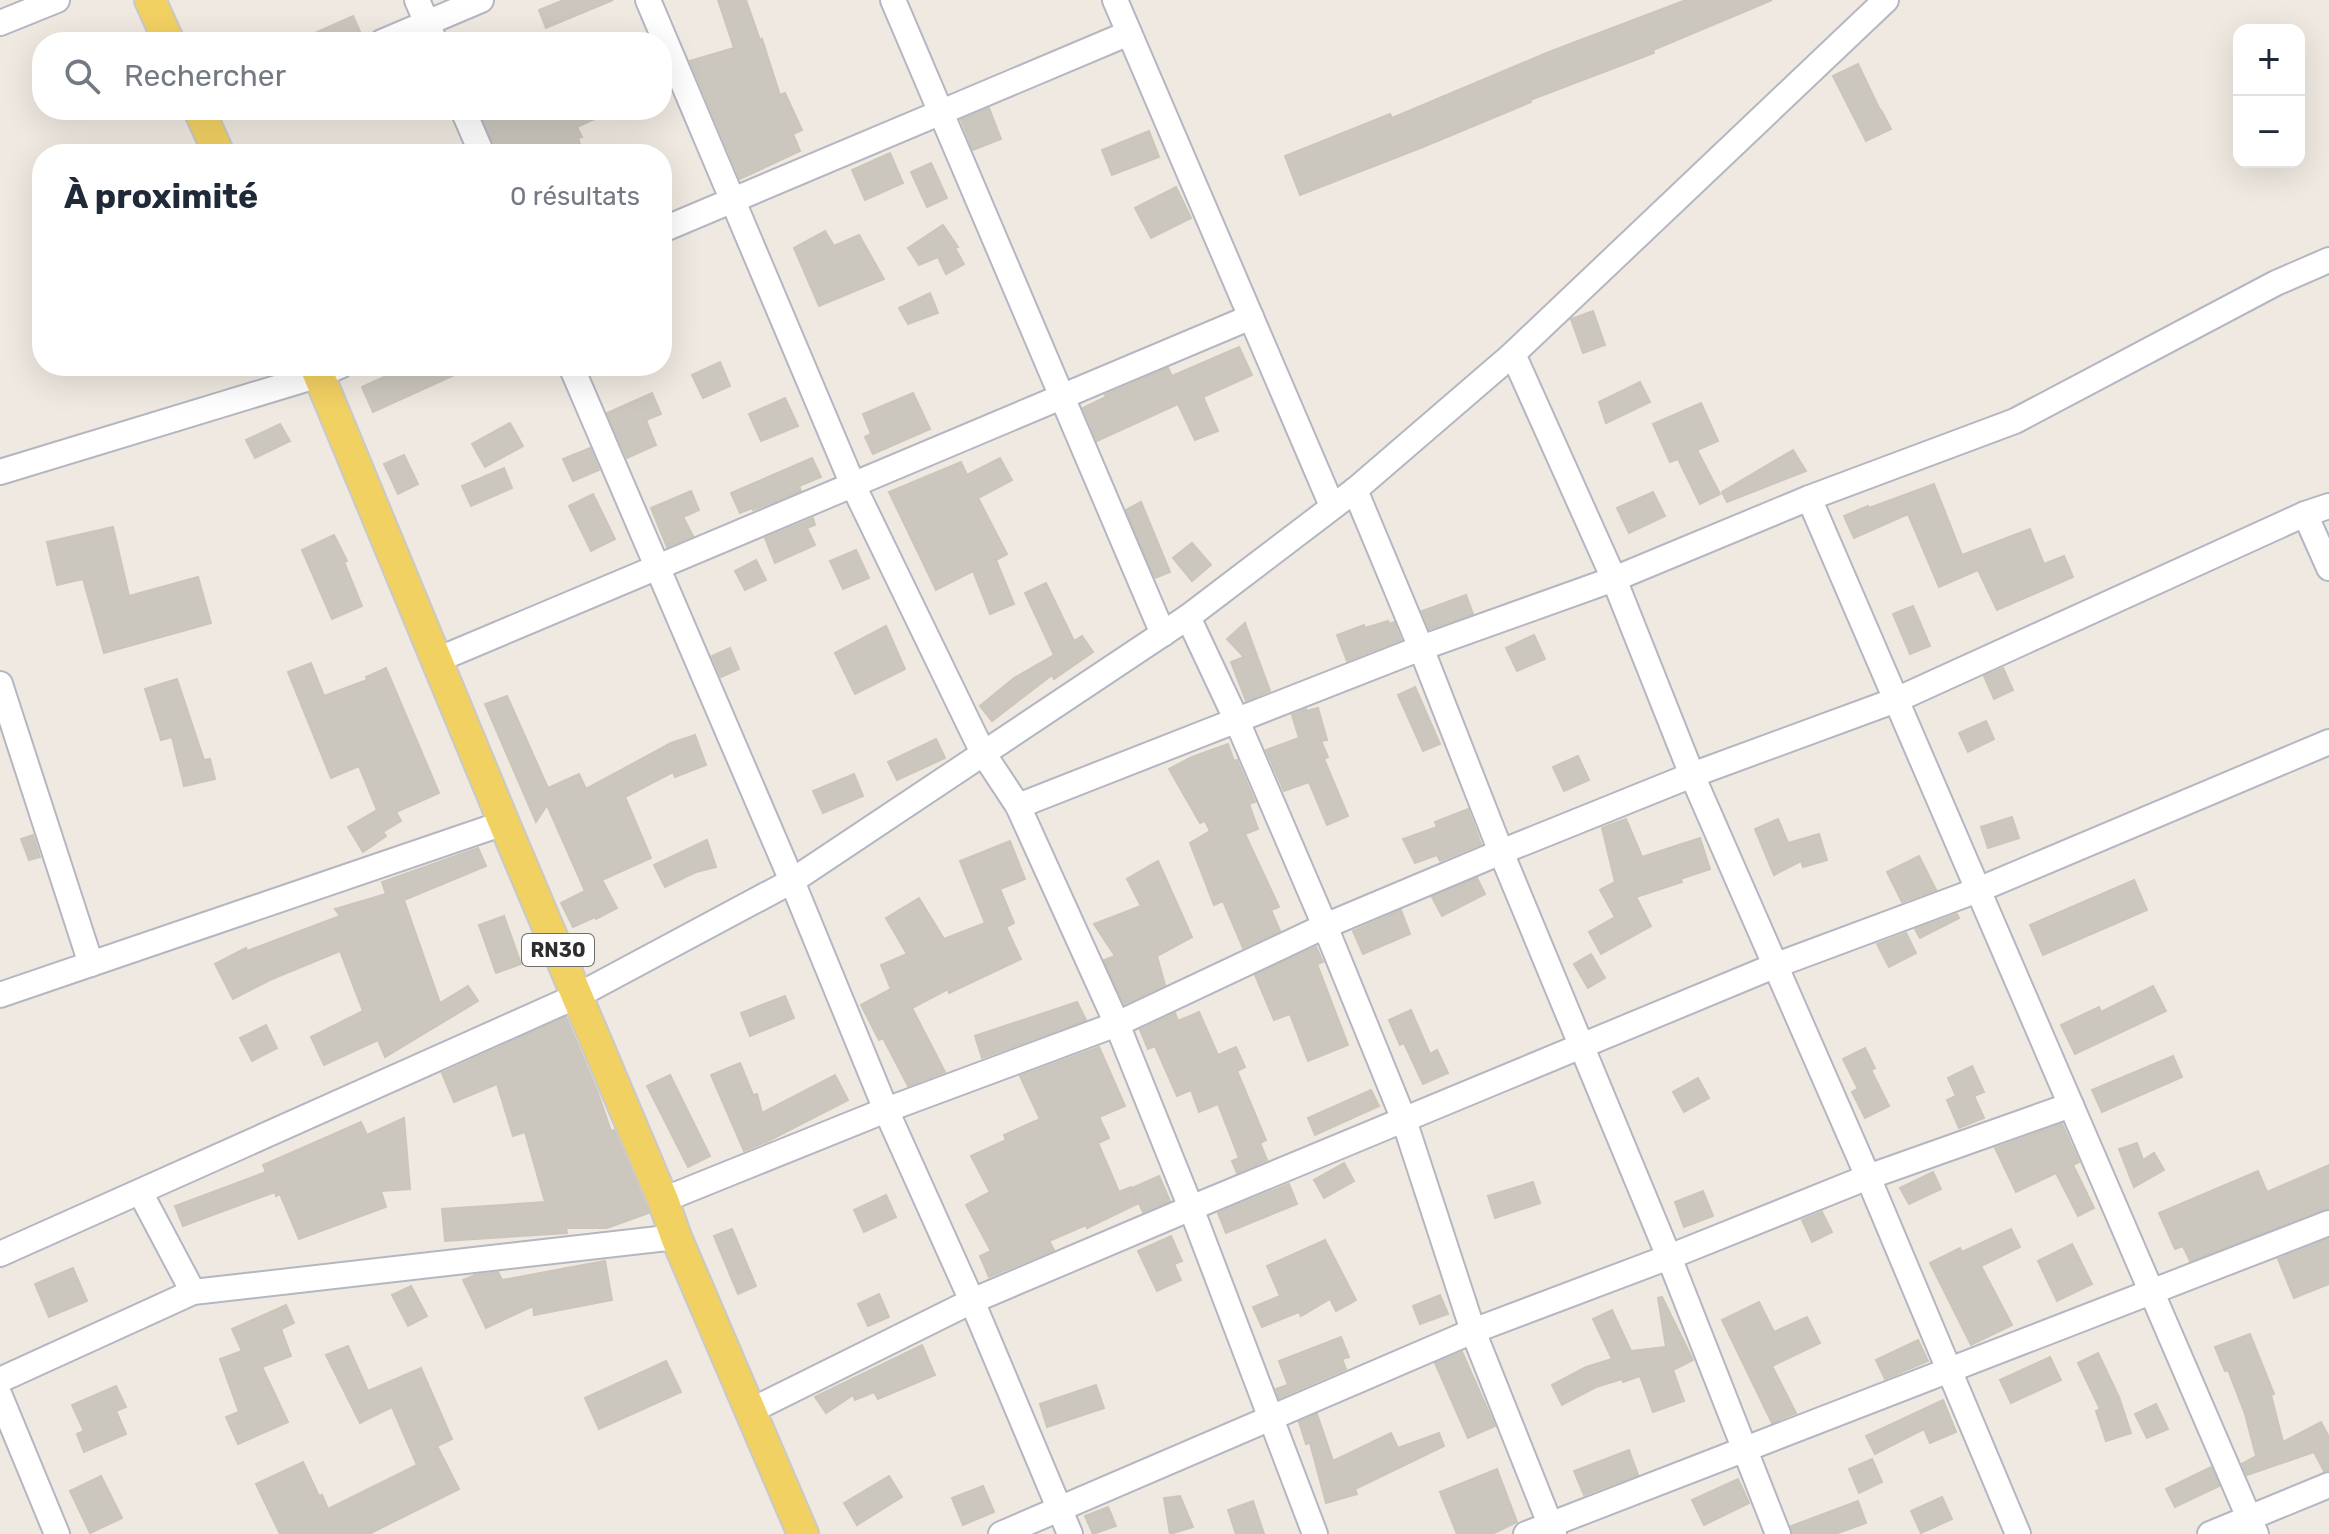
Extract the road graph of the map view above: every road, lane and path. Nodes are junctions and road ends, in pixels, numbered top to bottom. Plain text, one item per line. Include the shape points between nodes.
1 (57, 0) edge
2 (150, 0) edge
3 (417, 0) edge
4 (481, 0) edge
5 (648, 0) edge
6 (893, 0) edge
7 (1115, 0) edge
8 (1886, 0) edge
9 (0, 23) edge
10 (164, 32) edge
11 (431, 32) edge
12 (661, 32) edge
13 (1129, 33) junction
14 (672, 57) edge
15 (940, 113) junction
16 (210, 120) edge
17 (467, 120) edge
18 (216, 144) edge
19 (478, 144) edge
20 (732, 201) junction
21 (672, 226) edge
22 (2329, 260) edge
23 (1251, 317) junction
24 (1513, 354) junction
25 (303, 376) edge
26 (328, 376) edge
27 (575, 376) edge
28 (1062, 397) junction
29 (0, 472) edge
30 (853, 485) junction
31 (1355, 490) junction
32 (1809, 498) junction
33 (1332, 506) junction
34 (2329, 506) edge
35 (2305, 514) junction
36 (657, 568) junction
37 (2329, 568) edge
38 (1614, 579) junction
39 (1188, 617) junction
40 (1163, 634) junction
41 (1421, 648) junction
42 (437, 660) junction
43 (1, 687) edge
44 (1896, 700) junction
45 (1237, 721) junction
46 (2329, 742) edge
47 (983, 753) junction
48 (1692, 775) junction
49 (1018, 806) junction
50 (504, 823) junction
51 (1501, 852) junction
52 (792, 881) junction
53 (1978, 890) junction
54 (1325, 926) junction
55 (91, 964) junction
56 (1774, 966) junction
57 (0, 995) edge
58 (577, 996) junction
59 (1117, 1024) junction
60 (1583, 1046) junction
61 (2071, 1105) junction
62 (886, 1110) junction
63 (1404, 1120) junction
64 (1868, 1177) junction
65 (140, 1192) junction
66 (663, 1200) junction
67 (1191, 1208) junction
68 (2329, 1223) edge
69 (676, 1237) junction
70 (0, 1254) edge
71 (1669, 1257) junction
72 (193, 1292) junction
73 (2151, 1292) junction
74 (972, 1301) junction
75 (1473, 1331) junction
76 (1947, 1370) junction
77 (0, 1380) edge
78 (0, 1396) edge
79 (750, 1411) junction
80 (1270, 1419) junction
81 (1743, 1449) junction
82 (2329, 1485) edge
83 (1060, 1510) junction
84 (2253, 1526) edge
85 (1552, 1529) edge
86 (57, 1534) edge
87 (803, 1534) edge
88 (1001, 1534) edge
89 (1070, 1534) edge
90 (1315, 1534) edge
91 (1526, 1534) edge
92 (1778, 1534) edge
93 (2018, 1534) edge
94 (2210, 1534) edge

1 - 9 street
2 - 10 main road
3 - 11 street
4 - 11 street
5 - 12 street
6 - 15 street
7 - 13 street
8 - 24 street
13 - 15 street
13 - 23 street
14 - 20 street
15 - 20 street
15 - 28 street
16 - 18 main road
17 - 19 street
20 - 21 street
20 - 30 street
22 - 32 street via 2015,421
23 - 28 street
23 - 33 street
24 - 31 street
24 - 38 street
25 - 29 street
26 - 42 main road, RN30
27 - 36 street
28 - 30 street
28 - 40 street
30 - 36 street
30 - 47 street
31 - 33 street
31 - 41 street
32 - 38 street
32 - 44 street
33 - 39 street
34 - 35 street
35 - 37 street
35 - 44 street
36 - 42 street
36 - 52 street
38 - 41 street
38 - 48 street
39 - 40 street
39 - 45 street
40 - 47 street
41 - 45 street
41 - 51 street
42 - 50 main road, RN30
43 - 55 street
44 - 48 street
44 - 53 street
45 - 49 street
45 - 54 street
46 - 53 street
47 - 49 street
47 - 52 street
48 - 51 street
48 - 56 street
49 - 59 street
50 - 55 street
50 - 58 main road, RN30
51 - 54 street
51 - 60 street
52 - 58 street
52 - 62 street
53 - 56 street
53 - 61 street
54 - 59 street
54 - 63 street
55 - 57 street
56 - 60 street
56 - 64 street
58 - 65 street
58 - 66 main road, RN30
59 - 62 street
59 - 67 street
60 - 63 street
60 - 71 street
61 - 64 street
61 - 73 street
62 - 66 street
62 - 74 street
63 - 67 street
63 - 75 street
64 - 71 street
64 - 76 street
65 - 70 street
65 - 72 street
66 - 69 main road, RN30
67 - 74 street
67 - 80 street
68 - 73 street
69 - 72 street
69 - 79 main road, RN30
71 - 75 street
71 - 81 street
72 - 77 street
73 - 76 street
73 - 84 street
74 - 79 street
74 - 83 street
75 - 80 street
75 - 85 street
76 - 81 street
76 - 93 street
78 - 86 street
79 - 87 main road, RN30
80 - 83 street
80 - 90 street
81 - 85 street
81 - 92 street
82 - 84 street
83 - 88 street
83 - 89 street
84 - 94 street
85 - 91 street

